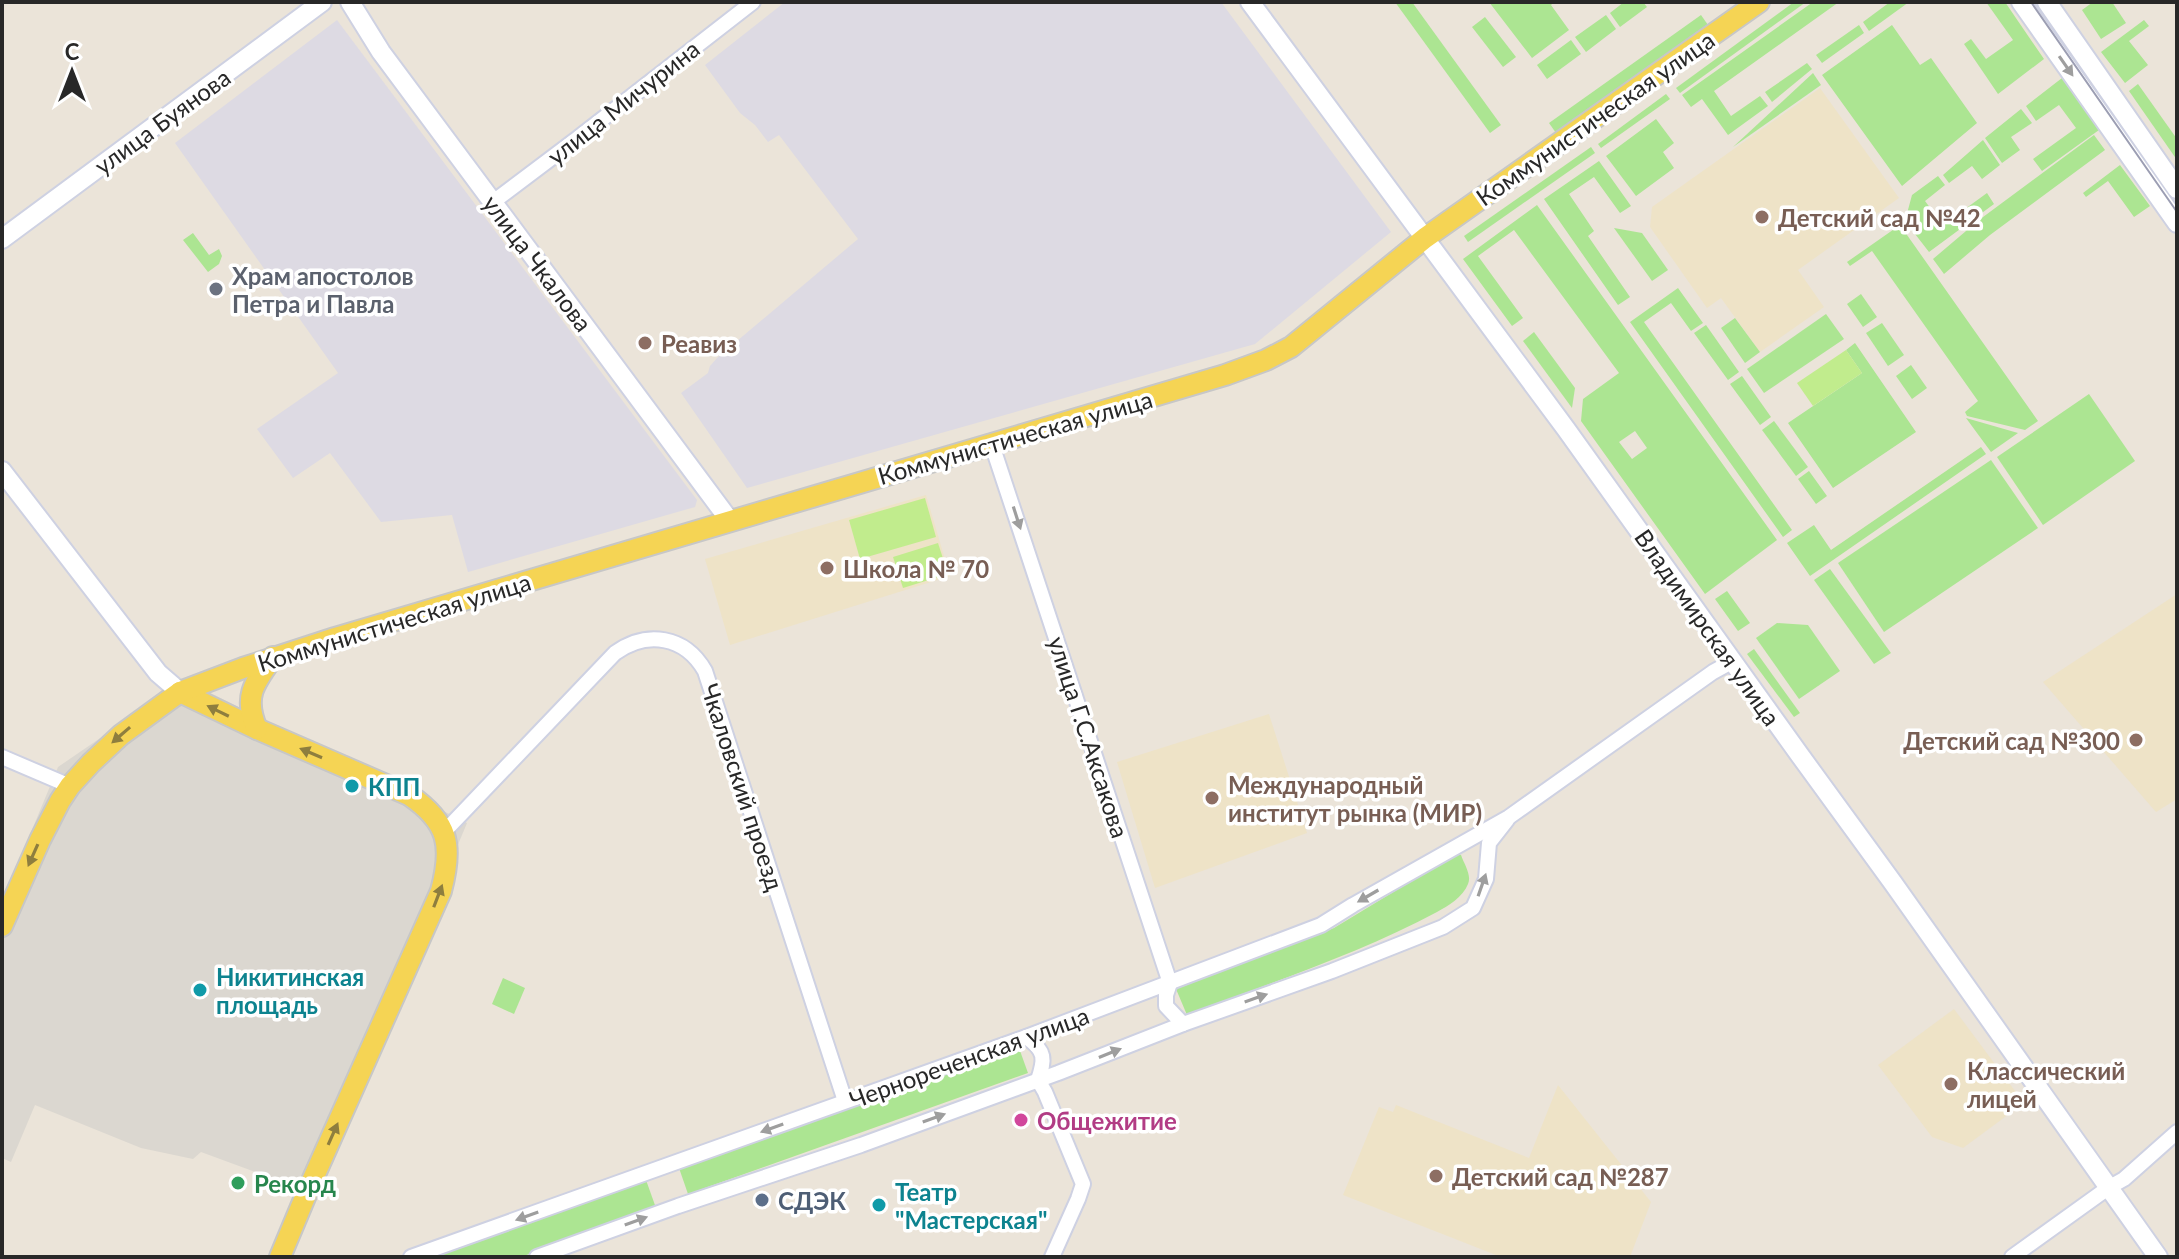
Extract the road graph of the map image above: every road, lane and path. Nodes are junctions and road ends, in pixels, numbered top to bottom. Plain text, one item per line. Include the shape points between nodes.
1 (322, 2) edge
2 (350, 2) edge
3 (753, 2) edge
4 (1250, 2) edge
5 (1759, 2) edge
6 (2021, 2) edge
7 (2047, 2) edge
8 (2177, 189) edge
9 (493, 202) junction
10 (2177, 223) edge
11 (1425, 238) junction
12 (2, 239) edge
13 (992, 445) junction
14 (2, 471) edge
15 (730, 521) junction
16 (273, 657) junction
17 (1733, 661) junction
18 (180, 692) junction
19 (257, 729) junction
20 (2, 757) edge
21 (70, 786) junction
22 (1509, 817) junction
23 (445, 831) junction
24 (2, 926) edge
25 (1170, 983) junction
26 (1183, 1024) junction
27 (1026, 1037) junction
28 (1038, 1080) junction
29 (845, 1101) junction
30 (2177, 1132) edge
31 (2108, 1188) junction
32 (280, 1257) edge
33 (411, 1257) edge
34 (537, 1257) edge
35 (1052, 1257) edge
36 (2012, 1257) edge
37 (2158, 1257) edge

1 - 12 street, улица Буянова
2 - 9 street, улица Чкалова
3 - 9 street, улица Мичурина
4 - 11 street, Владимирская улица
5 - 11 main road, Коммунистическая улица
6 -> 10 street
7 - 8 street
9 - 15 street, улица Чкалова
11 - 13 main road, Коммунистическая улица via 1291,347 1266,360
11 - 17 street, Владимирская улица
13 - 15 main road, Коммунистическая улица
13 -> 25 street, улица Г.С.Аксакова
14 - 18 street via 158,673
15 - 16 main road, Коммунистическая улица
16 - 18 main road, Коммунистическая улица
16 - 19 main road via 252,691
17 - 22 street, Чернореченская улица
17 - 31 street, Владимирская улица
19 -> 18 main road
18 -> 21 main road, Коммунистическая улица via 121,735
23 -> 19 main road via 431,811 409,795
20 - 21 street
21 -> 24 main road, Коммунистическая улица
22 -> 25 street, Чернореченская улица via 1321,925
26 -> 22 street, Чернореченская улица via 1443,927 1473,908 1486,879 1489,843
23 - 29 street, Чкаловский проезд via 615,653 644,640 677,643 691,651 705,671
32 -> 23 main road via 441,891 447,867
25 - 26 street, улица Г.С.Аксакова via 1166,1006
25 - 27 street, Чернореченская улица
28 -> 26 street, Чернореченская улица
27 - 28 street via 1042,1053
27 - 29 street, Чернореченская улица
34 -> 28 street, Чернореченская улица
28 - 35 street via 1083,1184
29 -> 33 street, Чернореченская улица
30 - 31 street
31 - 36 street
31 - 37 street, Владимирская улица

